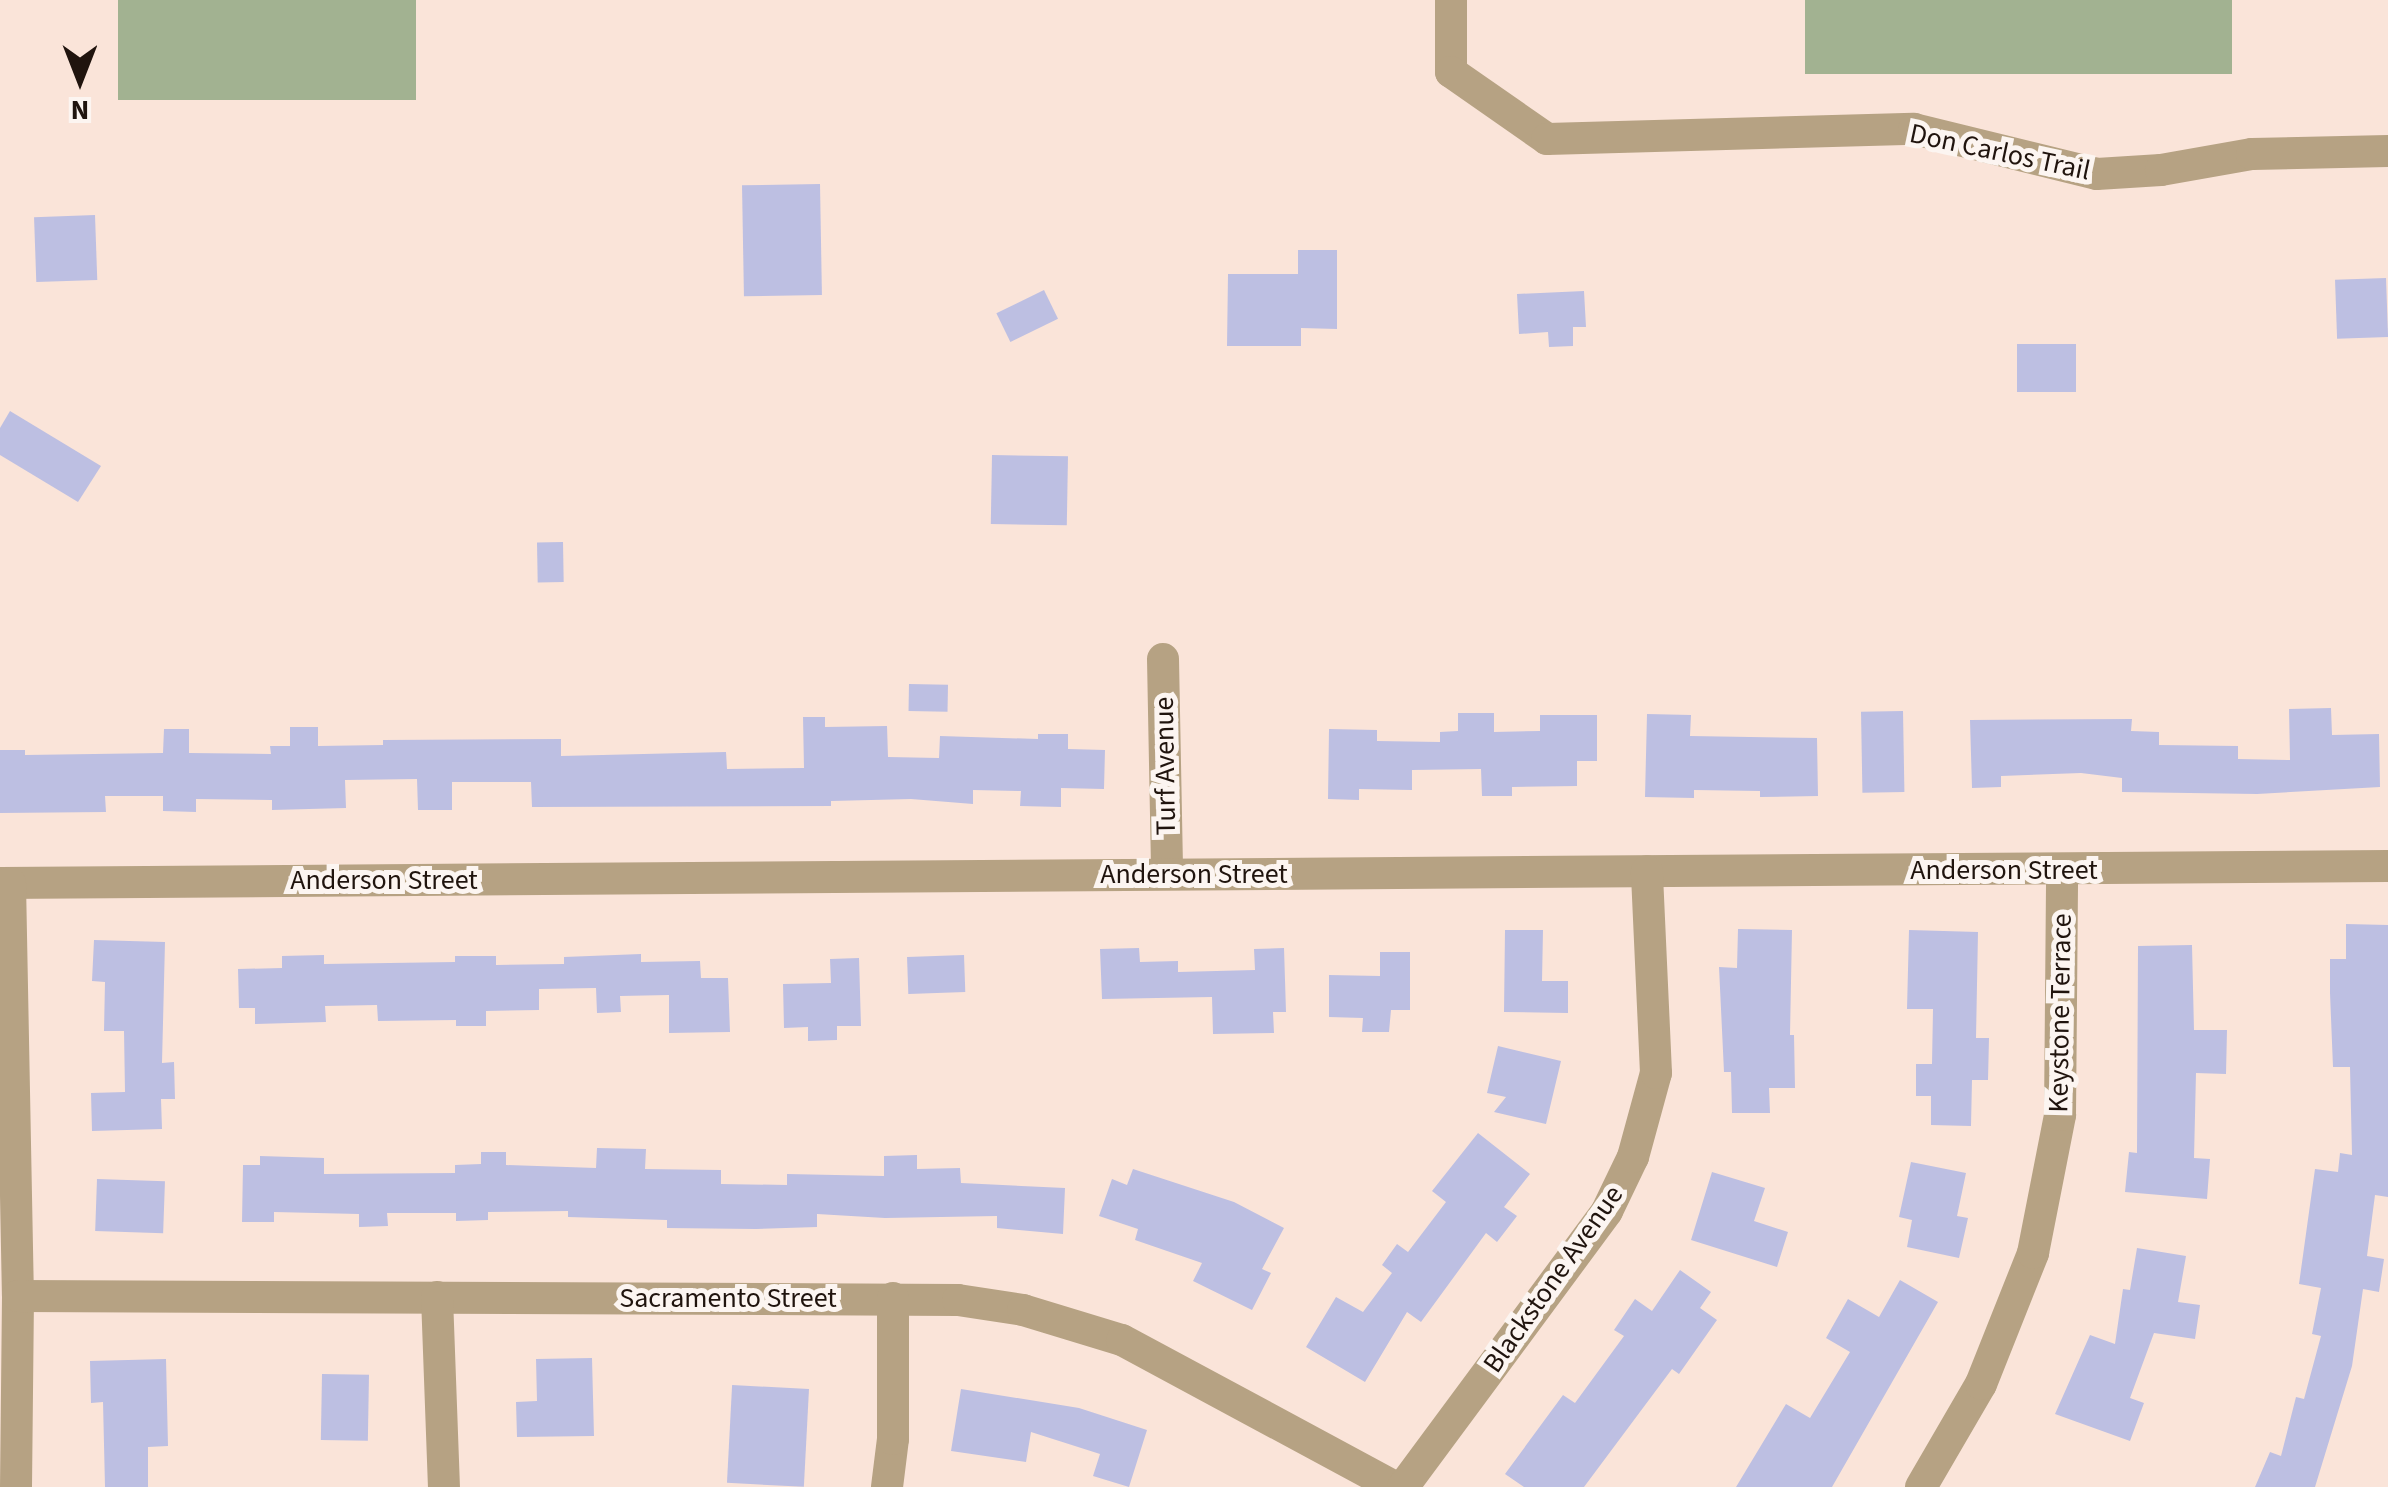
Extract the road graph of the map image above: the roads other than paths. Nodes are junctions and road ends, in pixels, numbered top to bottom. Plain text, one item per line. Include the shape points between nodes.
1 (1452, 0) edge
2 (2388, 152) edge
3 (1163, 659) dead end
4 (2388, 866) edge
5 (2062, 870) junction
6 (1647, 871) junction
7 (1167, 874) junction
8 (5, 884) edge
9 (18, 1296) junction
10 (437, 1297) junction
11 (892, 1298) junction
12 (16, 1487) edge
13 (444, 1487) edge
14 (888, 1487) edge
15 (1395, 1487) edge
16 (1404, 1487) edge
17 (1921, 1487) edge

1 - 2 street, Don Carlos Trail via 1451,72 1547,139 1914,130 2097,174 2252,154
3 - 7 street, Turf Avenue
4 - 5 street, Anderson Street
5 - 6 street, Anderson Street
5 - 17 street, Keystone Terrace via 2060,1116 2033,1254 1980,1384
6 - 7 street, Anderson Street
6 - 16 street, Blackstone Avenue via 1656,1073 1634,1157 1607,1212
7 - 8 street, Anderson Street
8 - 9 street
9 - 10 street, Sacramento Street
9 - 12 street
10 - 11 street, Sacramento Street
10 - 13 street
11 - 14 street
11 - 15 street, Sacramento Street via 1023,1310 1122,1340

